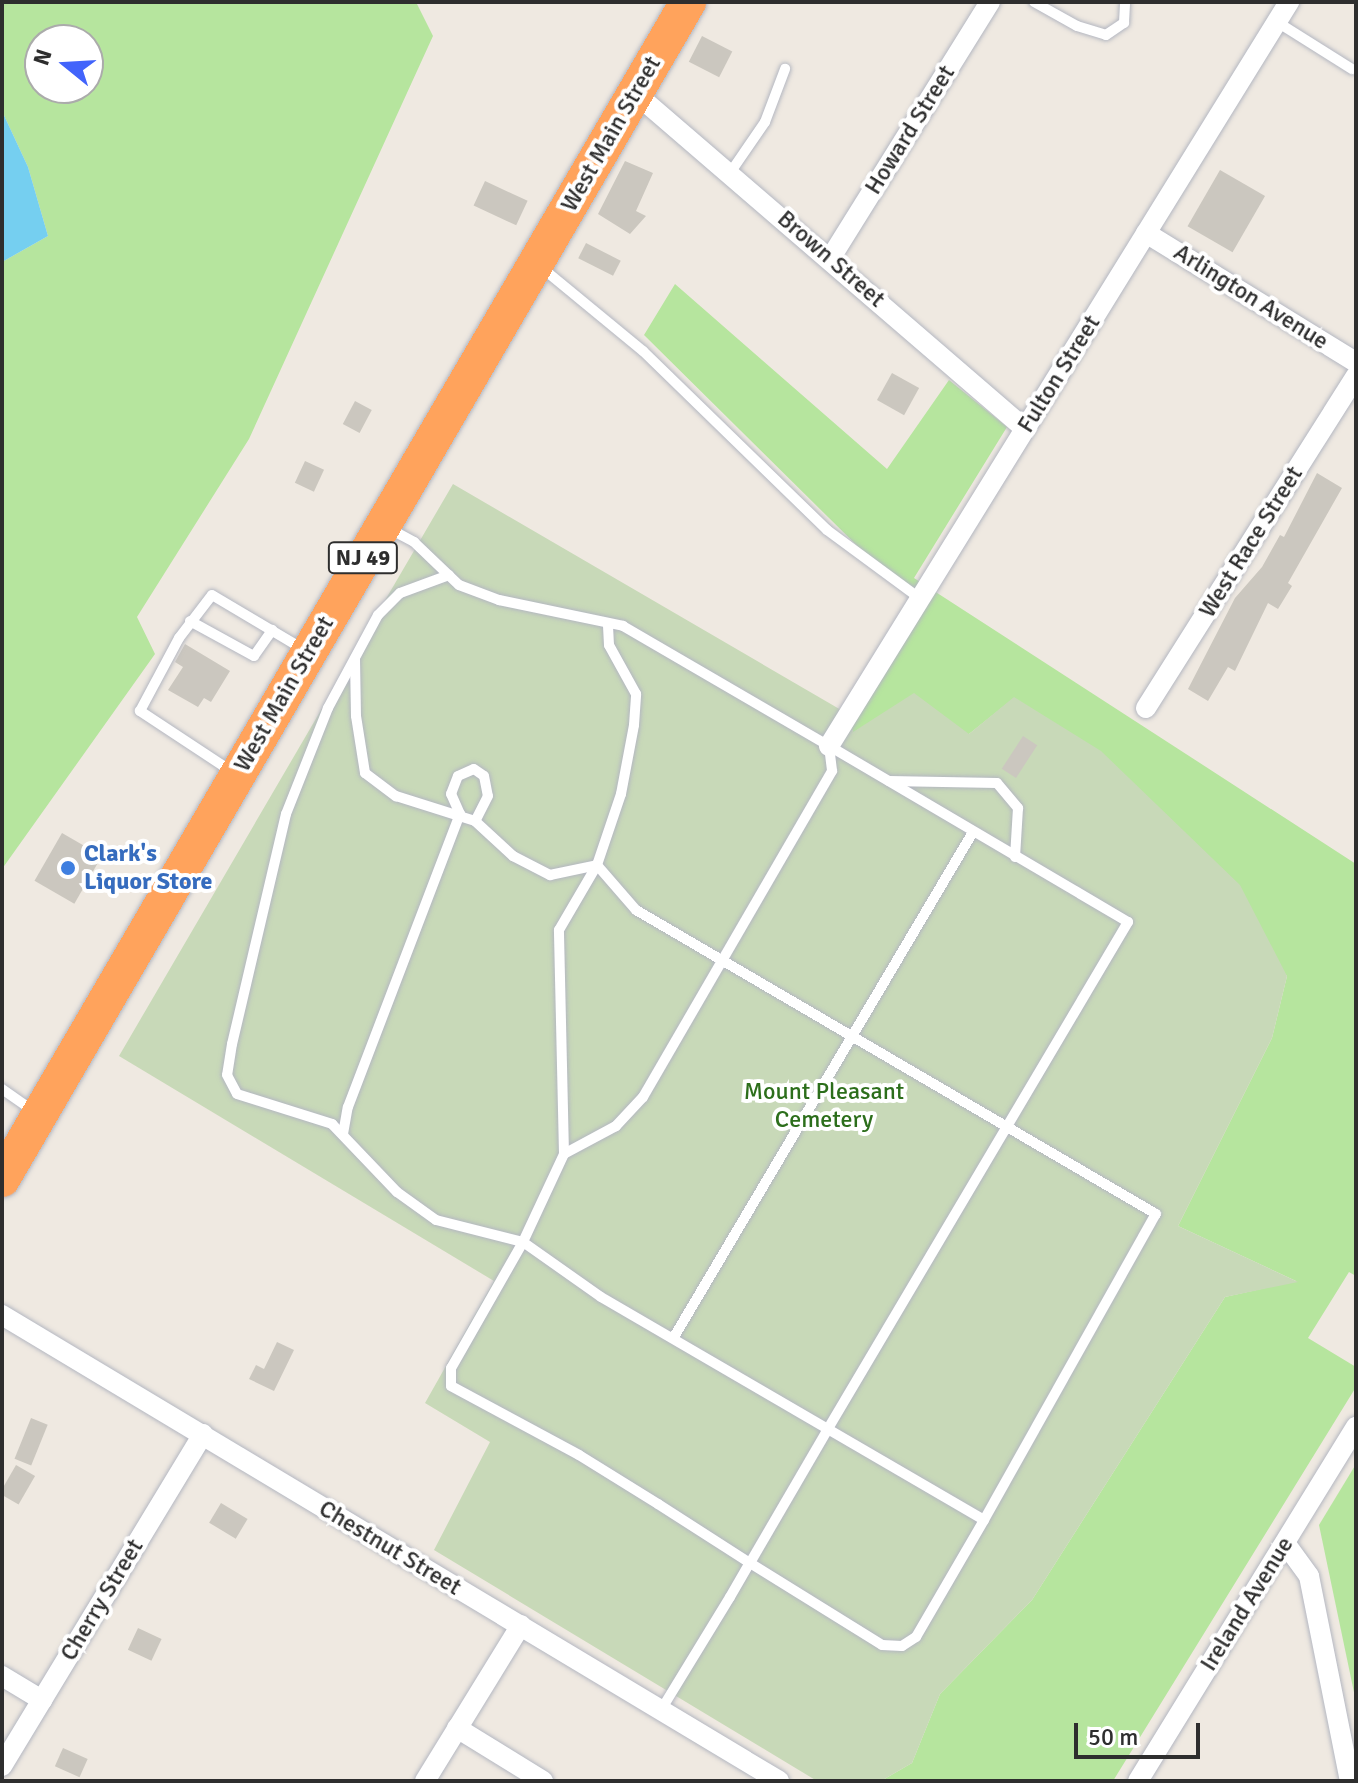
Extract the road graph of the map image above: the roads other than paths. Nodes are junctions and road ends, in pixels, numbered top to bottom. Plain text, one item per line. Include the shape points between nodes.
1 (688, 2) edge
2 (990, 2) edge
3 (1034, 2) edge
4 (1125, 2) edge
5 (1289, 2) edge
6 (1277, 22) junction
7 (785, 69) dead end
8 (1352, 69) dead end
9 (635, 93) junction
10 (730, 173) junction
11 (1146, 233) junction
12 (830, 259) junction
13 (535, 263) junction
14 (1356, 362) edge
15 (1356, 376) edge
16 (1024, 428) junction
17 (383, 525) junction
18 (449, 575) junction
19 (918, 597) junction
20 (190, 621) junction
21 (608, 623) junction
22 (272, 630) junction
23 (309, 652) junction
24 (355, 656) junction
25 (1146, 708) dead end
26 (829, 746) junction
27 (237, 775) junction
28 (887, 781) junction
29 (460, 814) junction
30 (475, 821) junction
31 (973, 832) junction
32 (1015, 857) junction
33 (597, 865) junction
34 (724, 959) junction
35 (852, 1034) junction
36 (2, 1089) edge
37 (39, 1114) junction
38 (1006, 1128) junction
39 (343, 1134) junction
40 (564, 1154) junction
41 (2, 1179) edge
42 (523, 1242) junction
43 (2, 1315) edge
44 (674, 1337) junction
45 (829, 1427) junction
46 (1356, 1427) edge
47 (203, 1434) junction
48 (984, 1520) junction
49 (1285, 1543) junction
50 (750, 1563) junction
51 (521, 1625) junction
52 (2, 1676) edge
53 (42, 1700) junction
54 (661, 1710) junction
55 (457, 1728) junction
56 (2, 1766) edge
57 (752, 1774) edge
58 (425, 1781) edge
59 (543, 1781) edge
60 (779, 1781) edge
61 (1138, 1781) edge
62 (1350, 1781) edge

1 - 9 highway, West Main Street / NJ 49
2 - 12 street, Howard Street
3 - 4 lane via 1106,35 1124,23
5 - 6 street, Fulton Street
6 - 8 lane
6 - 11 street, Fulton Street
7 - 10 lane via 765,122
9 - 10 street, Brown Street
9 - 13 highway, West Main Street / NJ 49
10 - 12 street, Brown Street
11 - 14 street, Arlington Avenue
11 - 16 street, Fulton Street
12 - 16 street, Brown Street
13 - 17 highway, West Main Street / NJ 49
13 - 19 lane via 643,351 827,530
15 - 25 street, West Race Street
16 - 19 street, Fulton Street
17 - 18 lane via 414,542
17 - 23 highway, West Main Street / NJ 49
18 - 21 lane via 459,585 499,600
18 - 24 lane via 400,593 378,615
19 - 26 street, Fulton Street
20 - 22 lane via 208,597
20 - 22 lane via 254,656
20 - 27 lane via 140,711
21 - 26 lane via 623,626
21 - 33 lane via 609,645 636,694 621,794
22 - 23 lane
23 - 27 highway, West Main Street / NJ 49
24 - 29 lane via 356,716 365,773 396,796
24 - 39 lane via 286,814 227,1075 237,1094 332,1124
26 - 28 lane
26 - 34 lane via 832,771
27 - 37 highway, West Main Street / NJ 49
28 - 31 lane
28 - 32 lane via 997,783 1018,808
29 - 30 lane
29 - 30 lane via 451,794 458,776 474,769 484,776 488,796
29 - 39 lane via 348,1107
30 - 33 lane via 513,856 550,875
31 - 32 lane
31 - 35 lane
32 - 38 lane via 1128,922
33 - 34 lane via 636,910
33 - 40 lane via 559,930
34 - 35 lane
34 - 40 lane via 643,1097 616,1126
35 - 38 lane
35 - 44 lane
36 - 37 lane
37 - 41 highway, West Main Street / NJ 49
38 - 45 lane
38 - 48 lane via 1156,1214
39 - 42 lane via 397,1192 436,1220
40 - 42 lane
42 - 44 lane via 601,1297
42 - 50 lane via 451,1368 451,1386 579,1455
43 - 47 street, Chestnut Street
44 - 45 lane
45 - 48 lane
45 - 50 lane
46 - 49 street, Ireland Avenue
47 - 51 street, Chestnut Street
47 - 53 street, Cherry Street
48 - 50 lane via 916,1637 902,1646 882,1645
49 - 61 street, Ireland Avenue
49 - 62 street via 1309,1576
50 - 54 lane
51 - 54 street, Chestnut Street
51 - 55 street
52 - 53 street
53 - 56 street, Cherry Street
54 - 57 street, Chestnut Street
55 - 58 street
55 - 59 street
57 - 60 street, Chestnut Street

